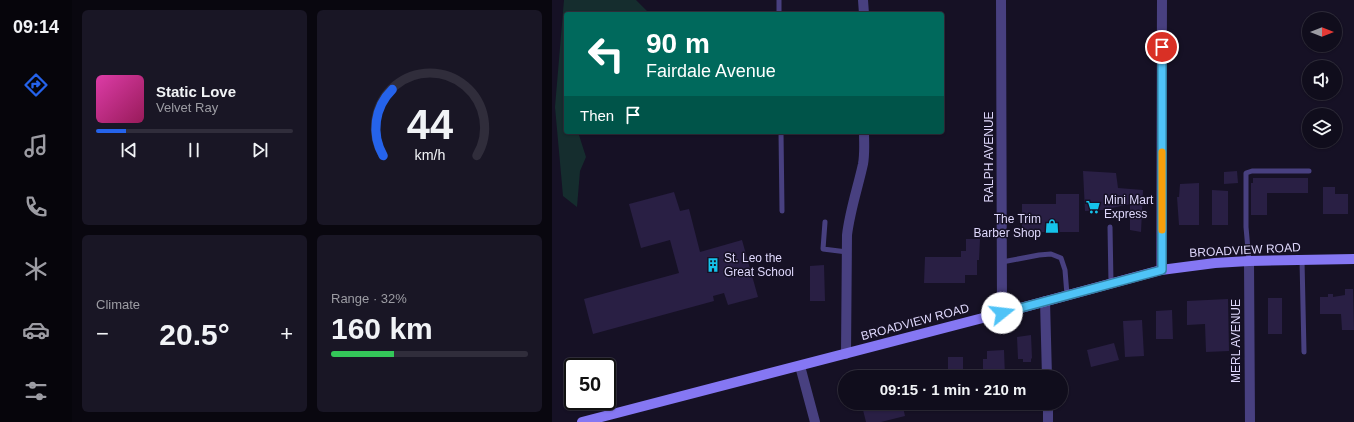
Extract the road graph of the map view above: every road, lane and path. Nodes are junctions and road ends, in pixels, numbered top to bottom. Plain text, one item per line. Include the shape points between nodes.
1 (779, 0) edge
2 (863, 0) edge
3 (1002, 0) edge
4 (1162, 0) edge
5 (779, 12) edge
6 (864, 12) edge
7 (781, 134) edge
8 (864, 134) edge
9 (1308, 172) dead end
10 (782, 211) dead end
11 (825, 222) dead end
12 (1110, 227) dead end
13 (847, 252) junction
14 (1354, 259) edge
15 (1302, 260) junction
16 (1249, 261) junction
17 (1002, 262) junction
18 (1162, 270) junction
19 (1111, 283) junction
20 (1067, 295) junction
21 (1045, 301) junction
22 (1002, 313) junction
23 (1304, 352) dead end
24 (846, 354) junction
25 (800, 366) junction
26 (1047, 370) edge
27 (1048, 410) edge
28 (582, 422) edge
29 (815, 422) edge
30 (1048, 422) edge
31 (1250, 422) edge

1 - 5 lane
2 - 6 street
3 - 17 street, RALPH AVENUE
4 - 18 street
7 - 10 lane
8 - 13 street via 863,163 848,220
9 - 16 lane via 1246,173
11 - 13 lane via 823,249
12 - 19 lane
13 - 24 street
14 - 15 main road, BROADVIEW ROAD
15 - 16 main road, BROADVIEW ROAD
15 - 23 lane
16 - 18 main road, BROADVIEW ROAD via 1215,262
16 - 31 street, MERL AVENUE
17 - 20 lane via 1051,254 1061,258 1065,270
17 - 22 street, RALPH AVENUE
18 - 19 main road, BROADVIEW ROAD
19 - 20 main road, BROADVIEW ROAD
20 - 21 main road, BROADVIEW ROAD
21 - 22 main road, BROADVIEW ROAD
21 - 26 street
22 - 24 main road, BROADVIEW ROAD
24 - 25 main road, BROADVIEW ROAD
25 - 28 main road, BROADVIEW ROAD
25 - 29 street
27 - 30 street

